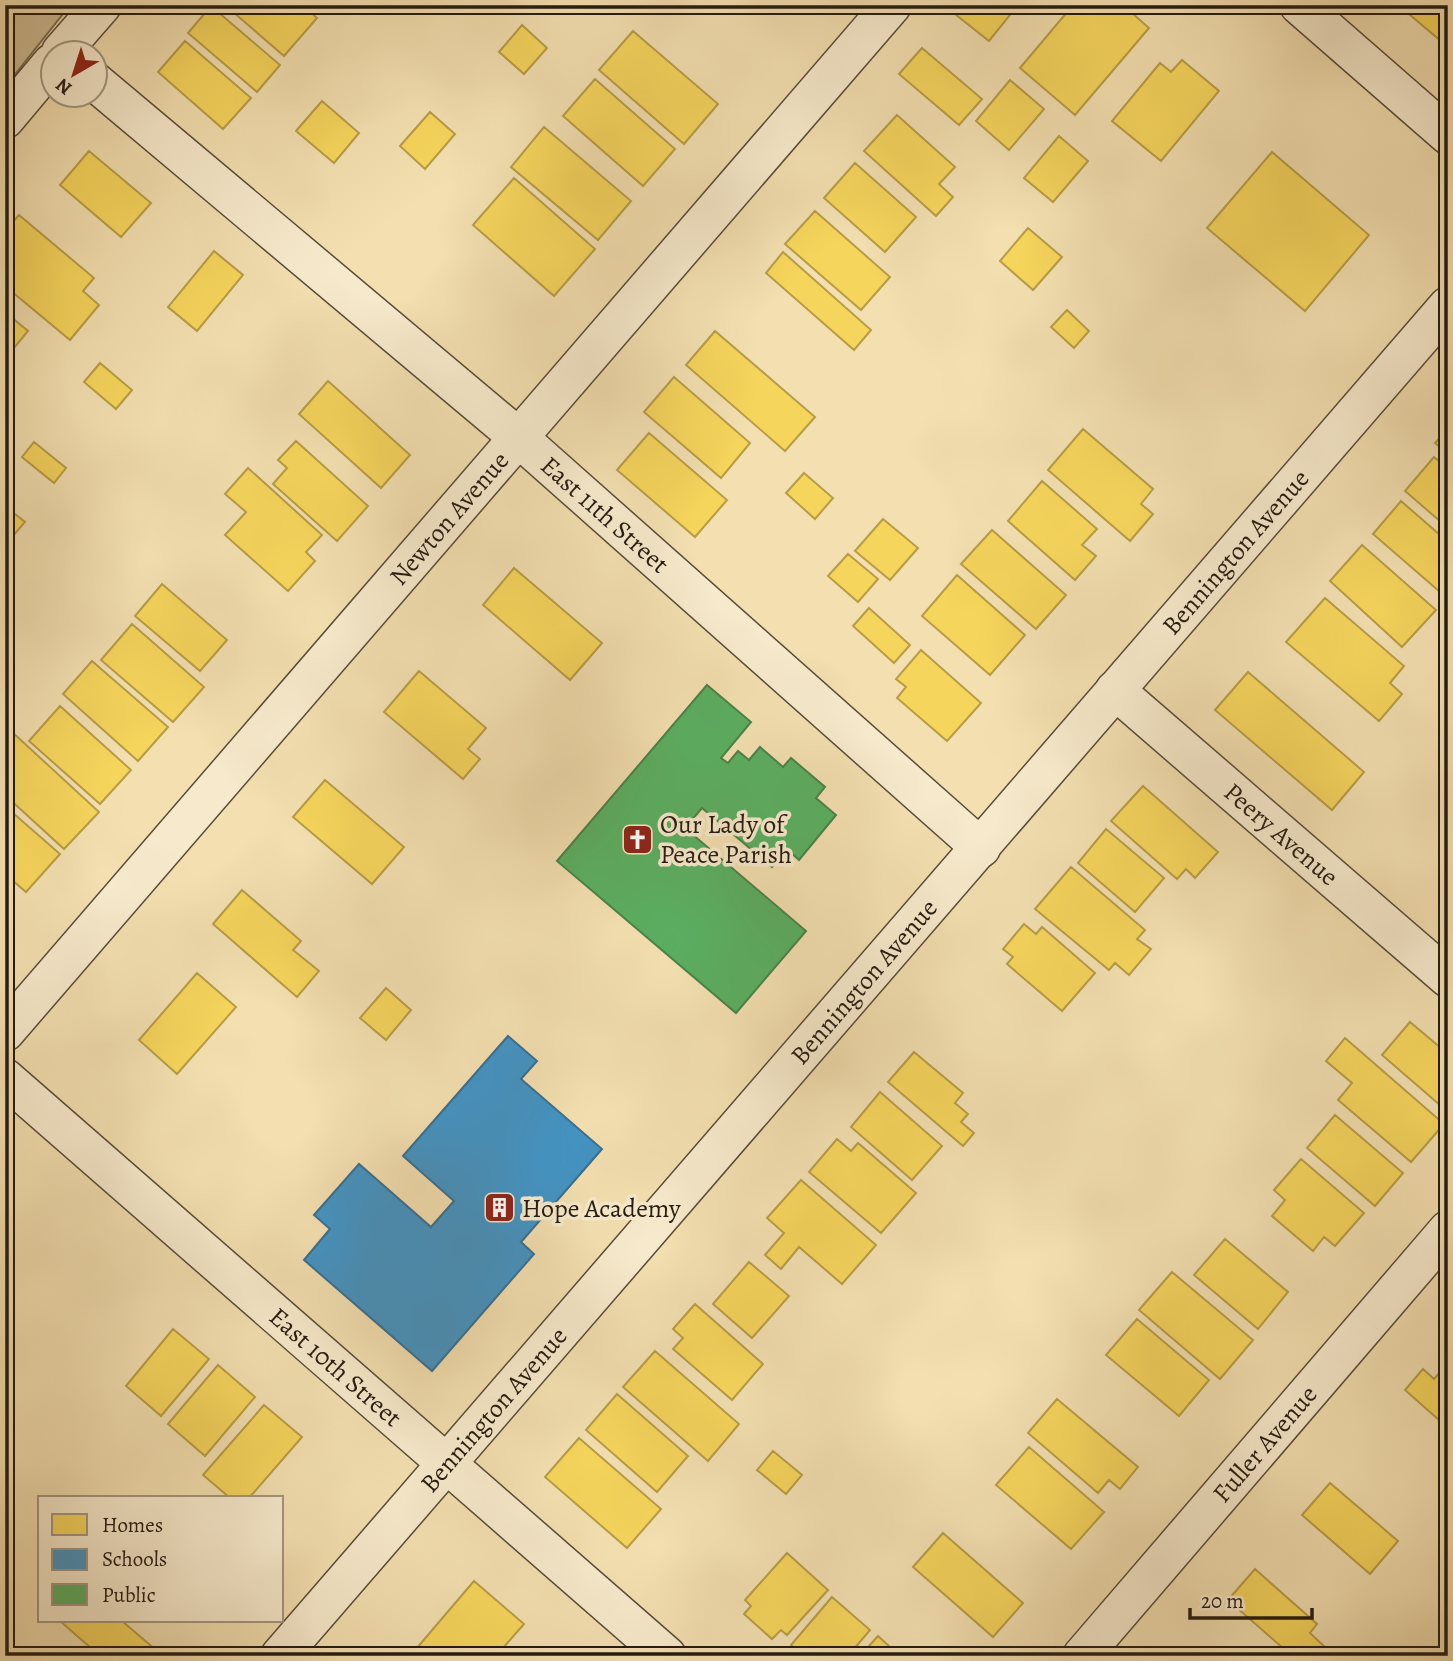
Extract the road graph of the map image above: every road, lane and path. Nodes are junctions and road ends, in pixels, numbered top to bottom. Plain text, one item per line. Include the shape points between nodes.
1 (102, 5) edge
2 (892, 5) edge
3 (1299, 5) edge
4 (73, 38) edge
5 (38, 80) edge
6 (108, 93) edge
7 (5, 120) edge
8 (1448, 135) edge
9 (1448, 306) edge
10 (520, 438) junction
11 (1115, 690) junction
12 (981, 848) junction
13 (1448, 978) edge
14 (5, 1032) edge
15 (5, 1078) edge
16 (1448, 1230) edge
17 (448, 1463) junction
18 (279, 1656) edge
19 (667, 1656) edge
20 (1082, 1656) edge

1 - 4 street
2 - 10 street, Newton Avenue
3 - 8 street
5 - 7 street
6 - 10 street, East 11th Street
9 - 11 street, Bennington Avenue
10 - 12 street, East 11th Street
10 - 14 street, Newton Avenue
11 - 12 street, Bennington Avenue
11 - 13 street, Peery Avenue
12 - 17 street, Bennington Avenue
15 - 17 street, East 10th Street
16 - 20 street, Fuller Avenue
17 - 18 street, Bennington Avenue
17 - 19 street, East 10th Street

